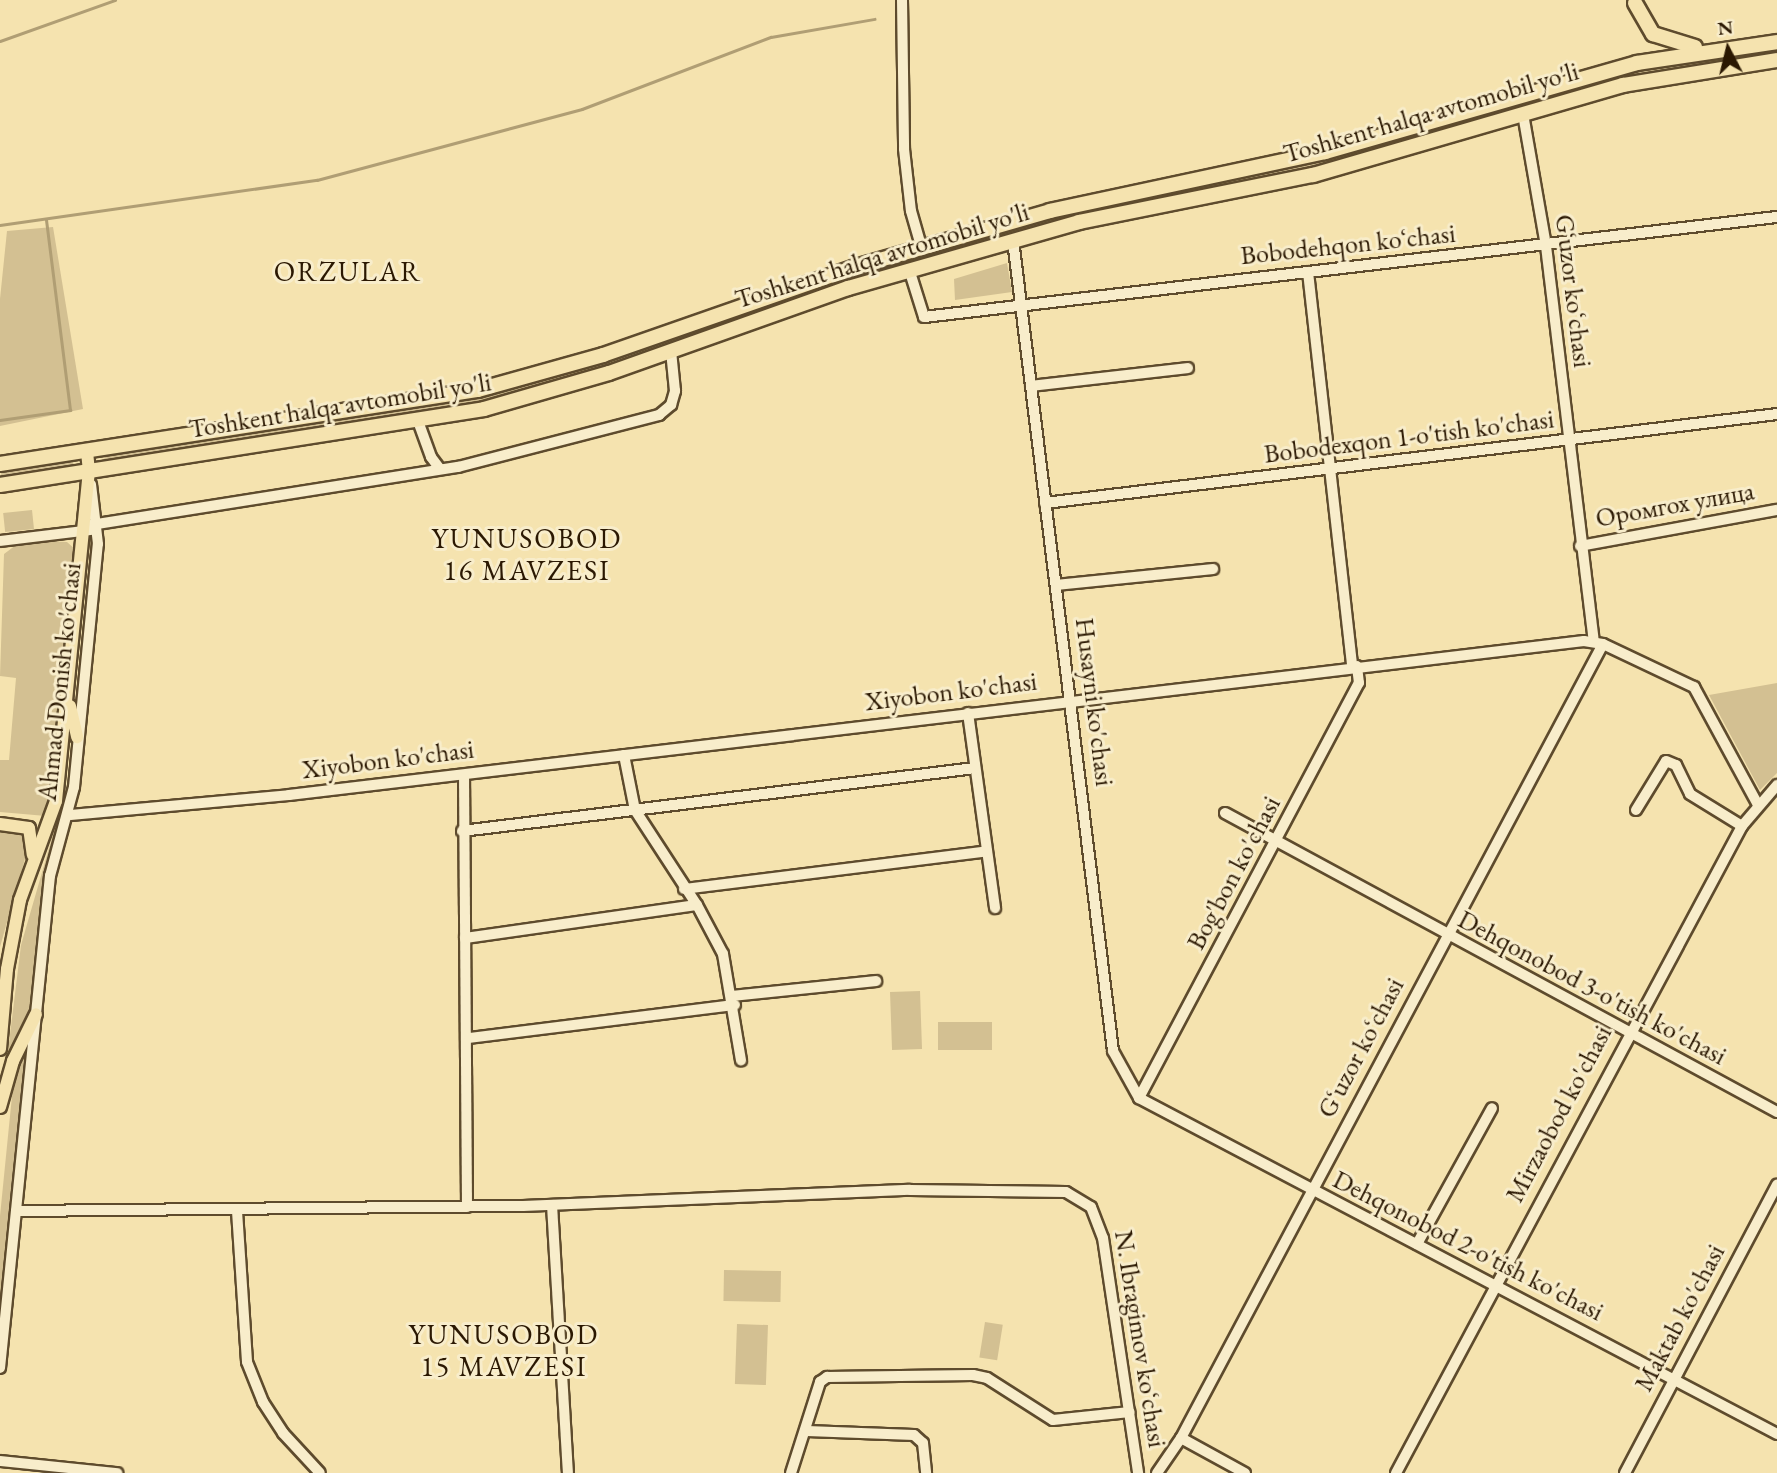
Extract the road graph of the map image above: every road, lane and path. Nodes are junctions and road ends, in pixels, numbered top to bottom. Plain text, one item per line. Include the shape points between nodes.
1 (902, 0) edge
2 (1635, 3) dead end
3 (1777, 42) edge
4 (1714, 49) junction
5 (1777, 60) edge
6 (1523, 114) junction
7 (1180, 181) junction
8 (1184, 200) junction
9 (1777, 217) edge
10 (1013, 240) junction
11 (921, 246) junction
12 (1546, 246) junction
13 (909, 269) junction
14 (1308, 272) junction
15 (1021, 305) junction
16 (665, 334) junction
17 (671, 351) junction
18 (1188, 368) dead end
19 (1031, 386) junction
20 (1777, 414) edge
21 (418, 421) junction
22 (1569, 440) junction
23 (87, 451) junction
24 (0, 464) edge
25 (440, 469) junction
26 (1330, 470) junction
27 (89, 471) junction
28 (0, 485) edge
29 (1045, 503) junction
30 (1777, 510) edge
31 (92, 527) junction
32 (0, 541) edge
33 (1580, 546) junction
34 (1213, 569) dead end
35 (1056, 586) junction
36 (1599, 643) junction
37 (1355, 666) junction
38 (68, 695) junction
39 (1071, 701) junction
40 (968, 713) junction
41 (77, 737) junction
42 (624, 755) junction
43 (975, 768) junction
44 (464, 775) junction
45 (1777, 785) edge
46 (1758, 806) junction
47 (635, 810) junction
48 (1636, 810) dead end
49 (1225, 813) dead end
50 (70, 815) junction
51 (0, 824) edge
52 (1742, 826) junction
53 (462, 831) junction
54 (1276, 842) junction
55 (987, 851) junction
56 (33, 855) junction
57 (684, 889) junction
58 (697, 905) junction
59 (995, 908) dead end
60 (1448, 936) junction
61 (465, 938) junction
62 (876, 981) dead end
63 (733, 1001) junction
64 (36, 1014) junction
65 (1627, 1033) junction
66 (469, 1038) junction
67 (0, 1049) edge
68 (741, 1060) dead end
69 (1139, 1098) junction
70 (0, 1107) edge
71 (1492, 1108) dead end
72 (1777, 1112) edge
73 (1777, 1185) edge
74 (1311, 1190) junction
75 (552, 1205) junction
76 (467, 1207) junction
77 (16, 1211) junction
78 (237, 1211) junction
79 (1418, 1244) junction
80 (1494, 1283) junction
81 (0, 1368) edge
82 (1674, 1380) junction
83 (1130, 1412) junction
84 (807, 1431) junction
85 (1777, 1434) edge
86 (1181, 1438) junction
87 (0, 1461) edge
88 (117, 1473) edge
89 (320, 1473) edge
90 (568, 1473) edge
91 (792, 1473) edge
92 (926, 1473) edge
93 (1138, 1473) edge
94 (1157, 1473) edge
95 (1245, 1473) edge
96 (1396, 1473) edge
97 (1625, 1473) edge

1 - 11 street via 904,149 911,211
2 - 4 highway via 1647,29 1659,38
3 - 4 highway, Toshkent halqa avtomobil yo'li
4 - 7 highway, Toshkent halqa avtomobil yo'li via 1615,69 1325,152
5 - 6 highway, Toshkent halqa avtomobil yo'li via 1623,85
6 - 8 highway, Toshkent halqa avtomobil yo'li via 1334,169
6 - 12 street, Gʻuzor koʻchasi
7 - 8 highway
7 - 11 highway, Toshkent halqa avtomobil yo'li
8 - 10 highway, Toshkent halqa avtomobil yo'li
9 - 12 street, Bobodehqon koʻchasi
10 - 13 highway, Toshkent halqa avtomobil yo'li
10 - 15 street, Husayni ko'chasi
11 - 16 highway, Toshkent halqa avtomobil yo'li
12 - 14 street, Bobodehqon koʻchasi
12 - 22 street, Gʻuzor koʻchasi
13 - 15 street, Bobodehqon koʻchasi via 924,317
13 - 17 highway, Toshkent halqa avtomobil yo'li
14 - 15 street, Bobodehqon koʻchasi
14 - 26 street, Bog'bon ko'chasi
15 - 19 street, Husayni ko'chasi
16 - 17 highway
16 - 23 highway, Toshkent halqa avtomobil yo'li via 541,374 447,397
17 - 21 highway, Toshkent halqa avtomobil yo'li via 515,401
17 - 25 street via 676,386 663,414
18 - 19 street
19 - 29 street, Husayni ko'chasi
20 - 22 street, Bobodexqon 1-o'tish ko'chasi
21 - 25 street via 430,457
21 - 27 highway, Toshkent halqa avtomobil yo'li
22 - 26 street, Bobodexqon 1-o'tish ko'chasi
22 - 33 street, Gʻuzor koʻchasi
23 - 24 highway, Toshkent halqa avtomobil yo'li
23 - 27 main road, Ahmad Donish ko'chasi
25 - 31 street
26 - 29 street, Bobodexqon 1-o'tish ko'chasi
26 - 37 street, Bog'bon ko'chasi
27 - 28 highway, Toshkent halqa avtomobil yo'li
27 - 31 main road, Ahmad Donish ko'chasi
29 - 35 street, Husayni ko'chasi
30 - 33 street, Оромгох улица
31 - 32 street
31 - 38 main road, Ahmad Donish ko'chasi
31 - 41 street, Ahmad Donish ko'chasi
33 - 36 street, Gʻuzor koʻchasi
34 - 35 street
35 - 39 street, Husayni ko'chasi
36 - 37 street, Xiyobon ko'chasi
36 - 46 street via 1694,687
36 - 60 street, Gʻuzor koʻchasi
37 - 39 street, Xiyobon ko'chasi
37 - 54 street, Bog'bon ko'chasi via 1359,683
38 - 41 main road
38 - 56 main road, Ahmad Donish ko'chasi via 52,817
39 - 40 street, Xiyobon ko'chasi
39 - 69 street, Husayni ko'chasi via 1113,1051
40 - 42 street, Xiyobon ko'chasi
40 - 43 street
41 - 50 street, Ahmad Donish ko'chasi
42 - 44 street, Xiyobon ko'chasi
42 - 47 street
43 - 47 street
43 - 55 street
44 - 50 street, Xiyobon ko'chasi
44 - 53 street
45 - 46 street, Mirzaobod ko'chasi
46 - 52 street, Mirzaobod ko'chasi
47 - 53 street
47 - 57 street
48 - 52 street via 1666,761 1676,765 1690,794
49 - 54 street, Dehqonobod 3-o'tish ko'chasi
50 - 64 street, Ahmad Donish ko'chasi via 50,876
51 - 56 main road, Ahmad Donish ko'chasi via 29,828
52 - 65 street, Mirzaobod ko'chasi
53 - 61 street
54 - 60 street, Dehqonobod 3-o'tish ko'chasi
54 - 69 street, Bog'bon ko'chasi
55 - 57 street
55 - 59 street
56 - 67 main road, Ahmad Donish ko'chasi via 10,949
57 - 58 street
58 - 61 street
58 - 63 street via 723,954
60 - 65 street, Dehqonobod 3-o'tish ko'chasi
60 - 74 street, Gʻuzor koʻchasi
61 - 66 street
62 - 63 street
63 - 66 street
63 - 68 street
64 - 70 main road via 13,1061
64 - 77 street, Ahmad Donish ko'chasi
65 - 72 street, Dehqonobod 3-o'tish ko'chasi
65 - 80 street, Mirzaobod ko'chasi
66 - 76 street
69 - 74 street, Dehqonobod 2-o'tish ko'chasi
71 - 79 street
73 - 82 street, Maktab ko'chasi
74 - 79 street, Dehqonobod 2-o'tish ko'chasi
74 - 86 street, Gʻuzor koʻchasi
75 - 76 street
75 - 83 street, N. Ibragimov koʻchasi via 910,1190 1066,1192 1083,1200 1094,1213 1104,1246
75 - 90 street
76 - 78 street
77 - 78 street
77 - 81 street, Ahmad Donish ko'chasi
78 - 89 street via 247,1362 263,1402 283,1433
79 - 80 street, Dehqonobod 2-o'tish ko'chasi
80 - 82 street, Dehqonobod 2-o'tish ko'chasi
80 - 96 street, Mirzaobod ko'chasi
82 - 85 street, Dehqonobod 2-o'tish ko'chasi
82 - 97 street, Maktab ko'chasi
83 - 84 street via 1053,1420 987,1378 974,1376 827,1377 820,1382
83 - 93 street, N. Ibragimov koʻchasi
84 - 91 street
84 - 92 street via 914,1436 923,1443
86 - 94 street, Gʻuzor koʻchasi
86 - 95 street
87 - 88 street

